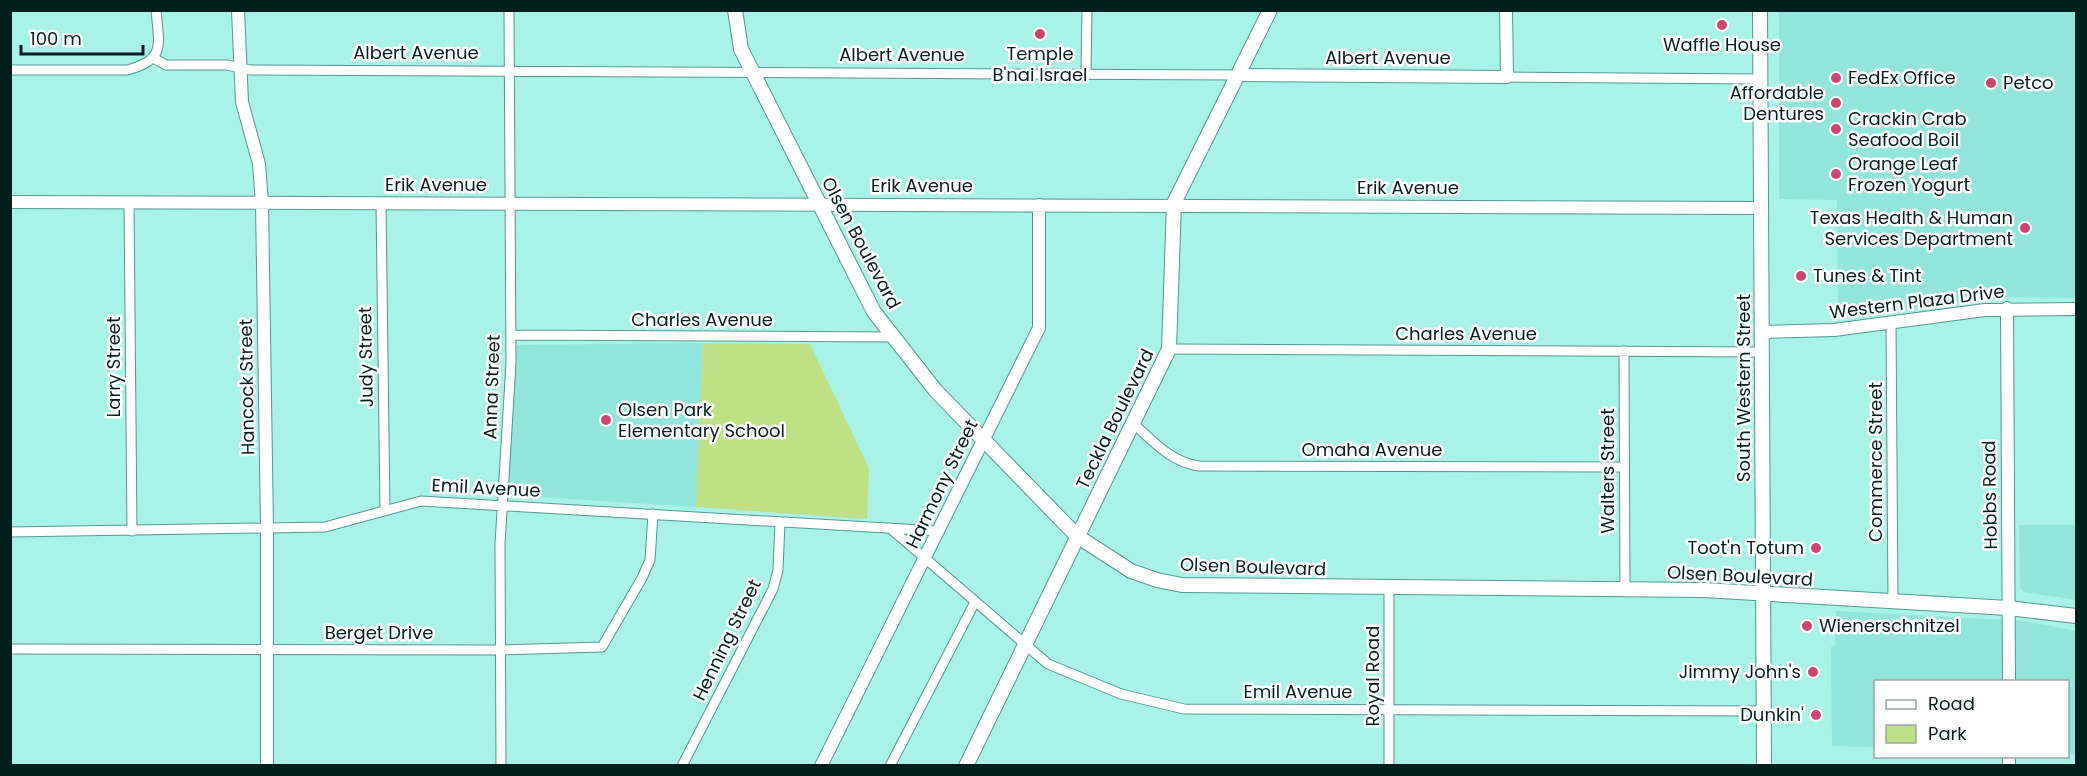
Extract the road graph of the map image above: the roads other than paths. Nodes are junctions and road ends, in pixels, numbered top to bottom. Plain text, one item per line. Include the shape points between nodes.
1 (156, 10) edge
2 (238, 10) edge
3 (509, 10) edge
4 (735, 10) edge
5 (1087, 10) edge
6 (1270, 10) edge
7 (1506, 10) edge
8 (1760, 10) edge
9 (155, 59) junction
10 (241, 68) junction
11 (10, 70) edge
12 (509, 71) junction
13 (752, 72) junction
14 (1086, 74) junction
15 (1238, 75) junction
16 (1507, 77) junction
17 (1760, 79) junction
18 (10, 202) edge
19 (129, 202) junction
20 (262, 203) junction
21 (381, 203) junction
22 (510, 203) junction
23 (819, 204) junction
24 (1039, 205) junction
25 (1174, 205) junction
26 (1761, 208) junction
27 (2007, 308) junction
28 (2076, 309) edge
29 (1891, 322) junction
30 (1762, 332) junction
31 (511, 335) junction
32 (893, 337) junction
33 (1169, 349) junction
34 (1624, 351) junction
35 (1762, 352) junction
36 (1134, 424) junction
37 (984, 439) junction
38 (1624, 467) junction
39 (502, 504) junction
40 (385, 511) junction
41 (653, 514) junction
42 (780, 522) junction
43 (267, 528) junction
44 (891, 528) junction
45 (132, 531) junction
46 (938, 531) junction
47 (10, 532) edge
48 (1077, 536) junction
49 (924, 559) junction
50 (1389, 587) junction
51 (1625, 590) junction
52 (1763, 594) junction
53 (975, 602) junction
54 (1893, 602) junction
55 (2008, 608) junction
56 (2076, 616) edge
57 (1026, 646) junction
58 (10, 649) edge
59 (267, 650) junction
60 (500, 650) junction
61 (2009, 680) edge
62 (1389, 709) junction
63 (1763, 711) junction
64 (972, 764) edge
65 (267, 765) edge
66 (501, 765) edge
67 (682, 765) edge
68 (821, 765) edge
69 (890, 765) edge
70 (1389, 765) edge
71 (1764, 765) edge

1 - 9 street via 159,46
2 - 10 street, Hancock Street
3 - 12 street, Anna Street
4 - 13 main road, Olsen Boulevard via 741,49
5 - 14 street
6 - 15 main road, Teckla Boulevard
7 - 16 street
8 - 17 main road, South Western Street
9 - 10 street, Albert Avenue via 166,65
9 - 11 street via 127,70
10 - 12 street, Albert Avenue
10 - 20 street, Hancock Street via 242,102 259,164
12 - 13 street, Albert Avenue
12 - 22 street, Anna Street
13 - 14 street, Albert Avenue
13 - 23 main road, Olsen Boulevard
14 - 15 street, Albert Avenue
15 - 16 street, Albert Avenue
15 - 25 main road, Teckla Boulevard
16 - 17 street, Albert Avenue
17 - 26 main road, South Western Street
18 - 19 street, Erik Avenue
19 - 20 street, Erik Avenue
19 - 45 street, Larry Street
20 - 21 street, Erik Avenue
20 - 43 street, Hancock Street
21 - 22 street, Erik Avenue
21 - 40 street, Judy Street
22 - 23 street, Erik Avenue
22 - 31 street, Anna Street
23 - 24 street, Erik Avenue
23 - 32 main road, Olsen Boulevard via 874,312
24 - 25 street, Erik Avenue
24 - 37 street, Harmony Street via 1039,328
25 - 26 street, Erik Avenue
25 - 33 main road, Teckla Boulevard
26 - 30 main road, South Western Street
27 - 28 street, Western Plaza Drive
27 - 29 street, Western Plaza Drive
27 - 55 street, Hobbs Road
29 - 30 street, Western Plaza Drive via 1834,330
29 - 54 street, Commerce Street
30 - 35 main road, South Western Street
31 - 32 street, Charles Avenue
31 - 39 street, Anna Street
32 - 37 main road, Olsen Boulevard via 936,391
33 - 34 street, Charles Avenue
33 - 36 main road, Teckla Boulevard
34 - 35 street, Charles Avenue
34 - 38 street, Walters Street
35 - 52 main road, South Western Street
36 - 38 street, Omaha Avenue via 1168,455 1198,466
36 - 48 main road, Teckla Boulevard
37 - 46 street, Harmony Street
37 - 48 main road, Olsen Boulevard
38 - 51 street, Walters Street
39 - 40 street, Emil Avenue via 421,501
39 - 41 street, Emil Avenue
39 - 60 street, Anna Street
40 - 43 street, Emil Avenue via 325,527
41 - 42 street, Emil Avenue
41 - 60 street, Berget Drive via 650,560 602,646
42 - 44 street, Emil Avenue
42 - 67 street, Henning Street via 778,570 773,588
43 - 45 street, Emil Avenue
43 - 59 street, Hancock Street
44 - 46 street, Emil Avenue
44 - 49 street, Emil Avenue
45 - 47 street, Emil Avenue
46 - 49 street, Harmony Street
48 - 50 main road, Olsen Boulevard via 1131,571 1182,585
48 - 57 main road, Teckla Boulevard
49 - 53 street, Emil Avenue
49 - 68 street, Harmony Street
50 - 51 main road, Olsen Boulevard
50 - 62 street, Royal Road
51 - 52 main road, Olsen Boulevard
52 - 54 main road, Olsen Boulevard
52 - 63 main road, South Western Street
53 - 57 street, Emil Avenue
53 - 69 street
54 - 55 main road, Olsen Boulevard
55 - 56 main road, Olsen Boulevard
55 - 61 street, Hobbs Road
57 - 62 street, Emil Avenue via 1048,664 1120,694 1184,709
57 - 64 main road, Teckla Boulevard
58 - 59 street, Berget Drive
59 - 60 street, Berget Drive
59 - 65 street, Hancock Street
60 - 66 street, Anna Street
62 - 63 street, Emil Avenue
62 - 70 street, Royal Road
63 - 71 main road, South Western Street

